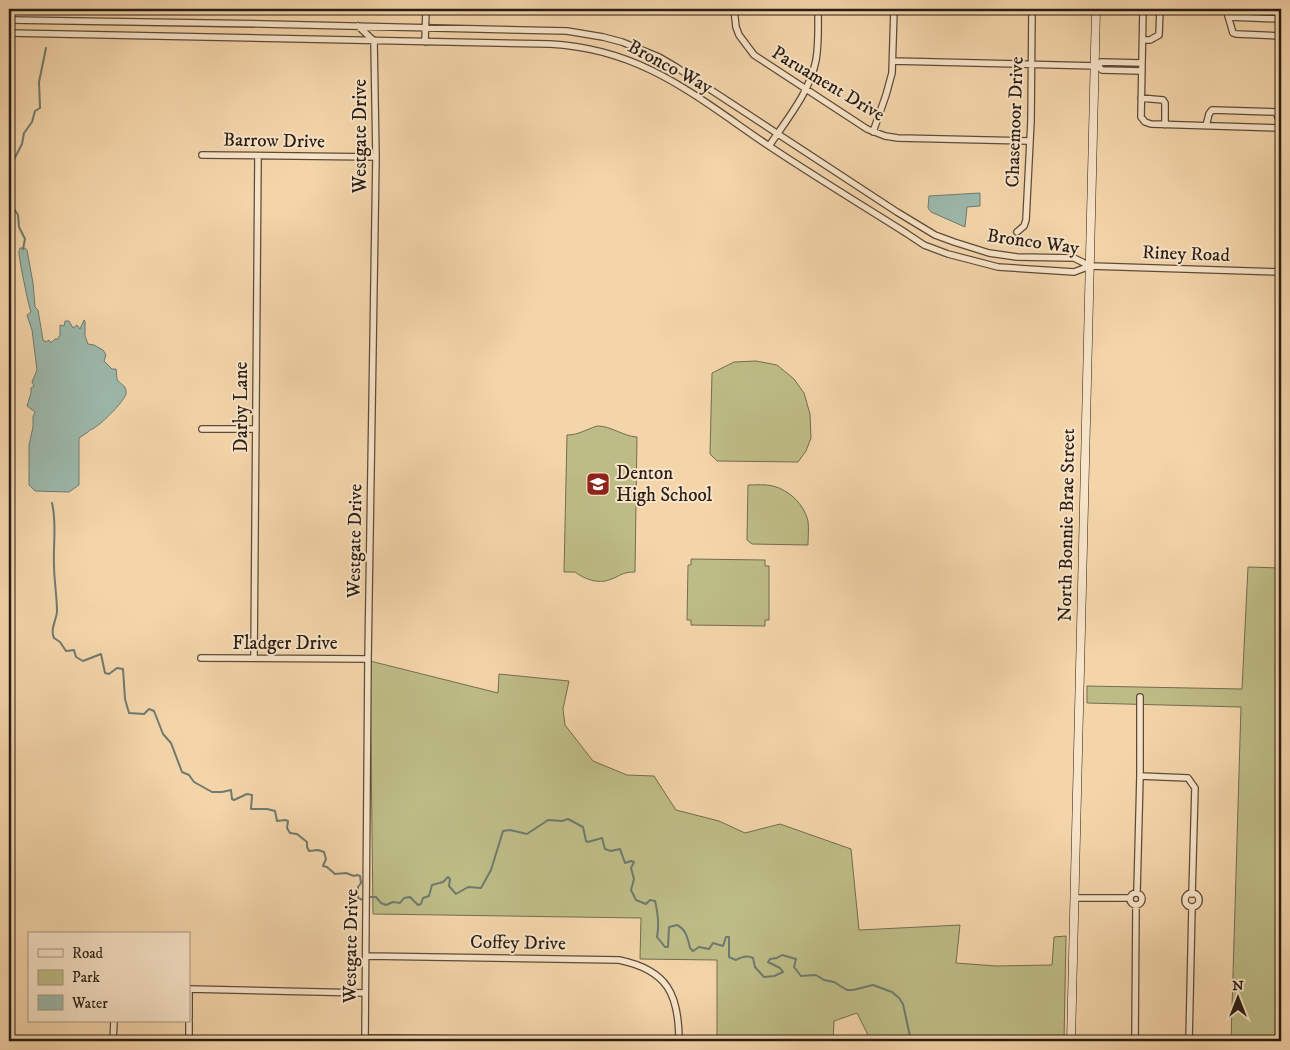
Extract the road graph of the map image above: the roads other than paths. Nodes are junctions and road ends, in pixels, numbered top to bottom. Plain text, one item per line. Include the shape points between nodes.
1 (426, 9) edge
2 (734, 9) edge
3 (818, 9) edge
4 (894, 9) edge
5 (1032, 9) edge
6 (1096, 9) edge
7 (1143, 9) edge
8 (1160, 9) edge
9 (1226, 9) edge
10 (1228, 17) junction
11 (1281, 18) edge
12 (9, 20) edge
13 (358, 26) junction
14 (426, 27) junction
15 (9, 33) edge
16 (1281, 36) edge
17 (1142, 40) junction
18 (374, 41) junction
19 (426, 42) junction
20 (893, 61) junction
21 (1142, 63) junction
22 (1032, 64) junction
23 (1096, 66) junction
24 (1142, 71) junction
25 (805, 90) junction
26 (1141, 98) junction
27 (1165, 125) junction
28 (1206, 126) junction
29 (1281, 127) edge
30 (873, 132) junction
31 (778, 133) junction
32 (1030, 141) junction
33 (770, 146) junction
34 (202, 155) dead end
35 (258, 156) junction
36 (376, 157) junction
37 (1017, 232) dead end
38 (1090, 266) junction
39 (1281, 272) edge
40 (202, 429) dead end
41 (256, 429) junction
42 (201, 658) dead end
43 (254, 658) junction
44 (368, 658) junction
45 (1140, 697) dead end
46 (1140, 776) junction
47 (1137, 892) junction
48 (1192, 894) junction
49 (1074, 898) junction
50 (1130, 898) junction
51 (1136, 905) junction
52 (1192, 907) junction
53 (366, 956) junction
54 (190, 989) edge
55 (365, 993) junction
56 (114, 1022) edge
57 (189, 1022) edge
58 (365, 1040) edge
59 (412, 1040) edge
60 (113, 1041) edge
61 (189, 1041) edge
62 (654, 1041) edge
63 (679, 1041) edge
64 (1071, 1041) edge
65 (1134, 1041) edge
66 (1188, 1041) edge

1 - 14 street
2 - 25 street, Paruament Drive via 736,27 749,50
3 - 25 street via 818,49
4 - 20 street
5 - 22 street, Chasemoor Drive
6 - 23 main road, North Bonnie Brae Street
7 - 17 street
8 - 17 street via 1159,35
9 - 10 street
10 - 11 street
10 - 16 street via 1232,32 1236,34
12 - 13 street
13 - 14 street, Bronco Way
13 - 18 street
14 - 19 street
14 - 31 street, Bronco Way via 567,31 622,42 676,67
15 - 18 street
17 - 21 street
18 - 19 street, Bronco Way
18 - 36 street, Westgate Drive
19 - 33 street, Bronco Way via 566,45 621,57 692,93
20 - 22 street
20 - 30 street via 888,90
21 - 23 street via 1101,62
21 - 24 street
22 - 23 street
22 - 32 street, Chasemoor Drive
23 - 24 street via 1102,70
23 - 38 main road, North Bonnie Brae Street
24 - 26 street
25 - 30 street, Paruament Drive
25 - 31 street
26 - 27 street via 1141,117 1145,122
26 - 27 street via 1163,100
27 - 28 street
28 - 29 street
28 - 29 street via 1212,110 1276,112
30 - 32 street, Paruament Drive via 898,138
31 - 33 street
31 - 38 street, Bronco Way via 935,235 989,252 1018,257 1074,258
32 - 37 street, Chasemoor Drive via 1026,220
33 - 38 street, Bronco Way via 924,245 998,267 1074,272
34 - 35 street, Barrow Drive
35 - 36 street, Barrow Drive
35 - 41 street, Darby Lane
36 - 44 street, Westgate Drive
38 - 39 street, Riney Road
38 - 49 main road, North Bonnie Brae Street
40 - 41 street
41 - 43 street, Darby Lane
42 - 43 street, Fladger Drive
43 - 44 street, Fladger Drive
44 - 53 street, Westgate Drive
45 - 46 street
46 - 47 street
46 - 48 street via 1188,778 1196,788
47 - 50 street
47 - 51 street via 1142,900
48 - 52 street via 1185,900
48 - 52 street via 1198,897 1199,902
49 - 50 street
49 - 64 main road, North Bonnie Brae Street
50 - 51 street
51 - 65 street
52 - 66 street
53 - 55 street, Westgate Drive
53 - 63 street, Coffey Drive via 619,960 642,966 664,982 672,993 677,1008
54 - 55 street
55 - 58 street, Westgate Drive
56 - 60 street
57 - 61 street
58 - 59 street
59 - 62 street

